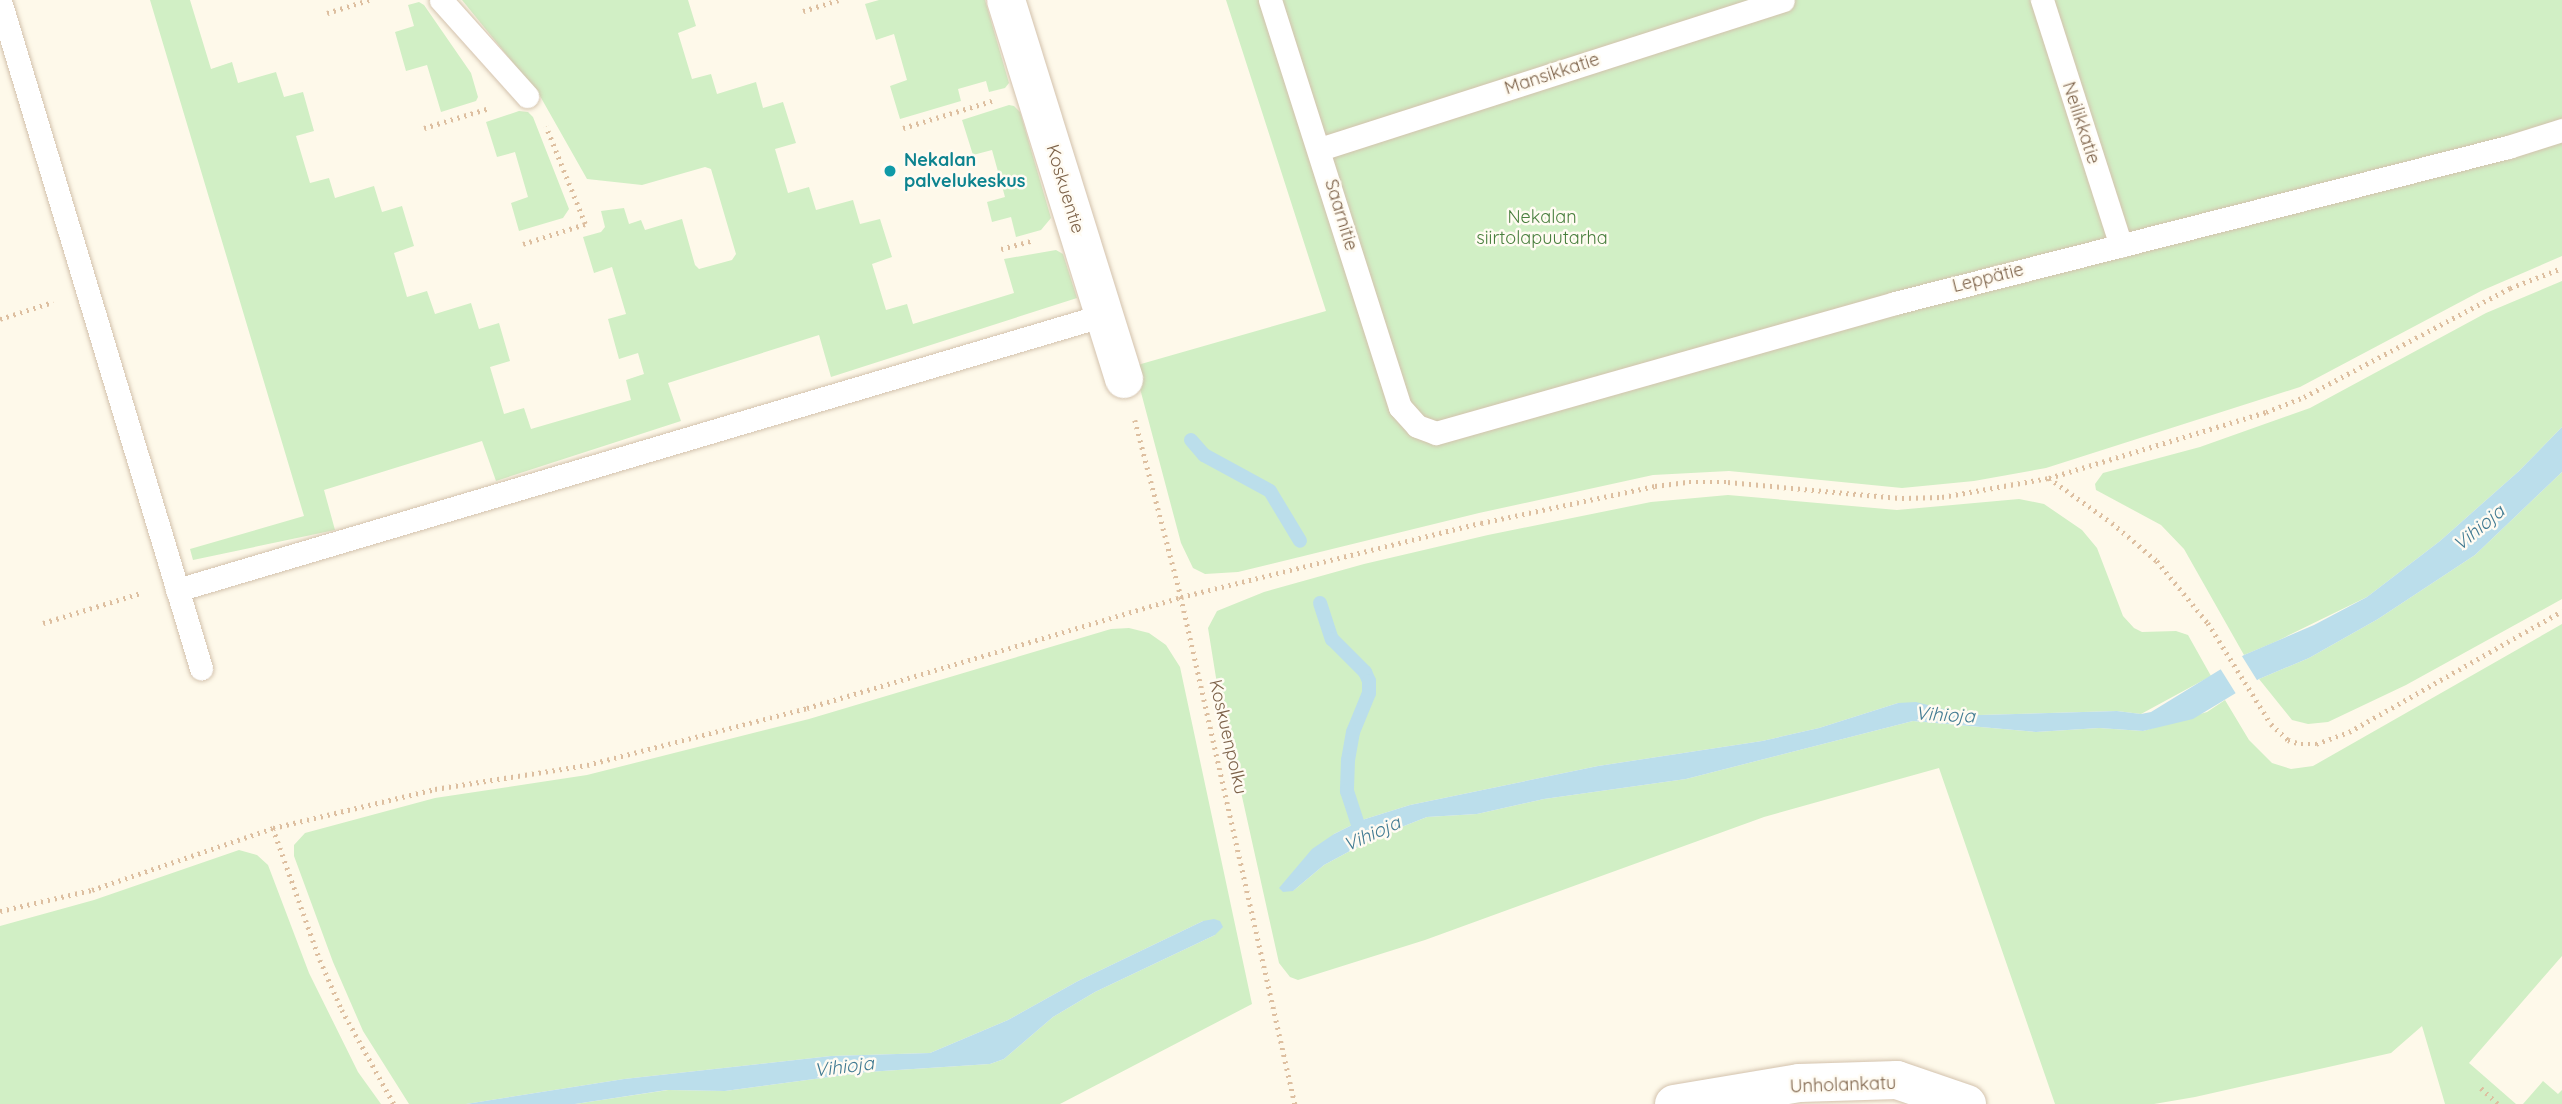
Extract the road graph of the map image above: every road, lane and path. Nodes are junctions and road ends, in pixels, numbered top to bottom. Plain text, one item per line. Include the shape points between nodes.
1 (369, 0) edge
2 (441, 0) edge
3 (838, 0) edge
4 (1006, 0) edge
5 (1270, 0) edge
6 (1783, 0) edge
7 (2042, 0) edge
8 (0, 1) edge
9 (803, 10) dead end
10 (327, 13) dead end
11 (1033, 89) junction
12 (527, 96) junction
13 (424, 128) dead end
14 (903, 128) dead end
15 (2562, 130) edge
16 (1320, 149) junction
17 (523, 244) dead end
18 (2121, 246) junction
19 (2562, 268) edge
20 (88, 291) junction
21 (1104, 315) junction
22 (0, 319) edge
23 (1124, 379) joint
24 (1417, 426) joint
25 (2049, 478) junction
26 (176, 586) junction
27 (1181, 597) junction
28 (2562, 611) edge
29 (43, 624) dead end
30 (201, 668) dead end
31 (274, 828) junction
32 (0, 911) edge
33 (2481, 1088) dead end
34 (394, 1104) edge
35 (1295, 1104) edge
36 (1674, 1104) edge
37 (1967, 1104) edge
38 (2498, 1104) edge

1 - 10 path
2 - 12 lane
3 - 9 path
4 - 11 street, Koskuentie
5 - 16 lane, Saarnitie
6 - 16 lane, Mansikkatie
7 - 18 lane, Neilikkatie
8 - 20 lane
11 - 14 path
11 - 21 street, Koskuentie
12 - 13 path
12 - 17 path via 550,133 585,224
15 - 18 lane, Leppätie
16 - 24 lane, Saarnitie via 1400,407
18 - 24 lane, Leppätie via 1895,303 1436,433
19 - 25 path via 2510,288 2304,397
20 - 22 path
20 - 26 lane
21 - 23 street, Koskuentie
21 - 26 lane
23 - 27 path, Koskuenpolku
25 - 27 path via 1953,495 1902,498 1728,482 1655,486 1481,523
25 - 28 path via 2157,561 2208,623 2270,724 2288,740 2301,744 2330,740
26 - 29 path
26 - 30 lane
27 - 31 path via 821,705 587,765 435,789
27 - 35 path, Koskuenpolku
31 - 32 path via 92,890
31 - 34 path via 320,960
33 - 38 path
36 - 37 street, Unholankatu via 1800,1083 1897,1080

